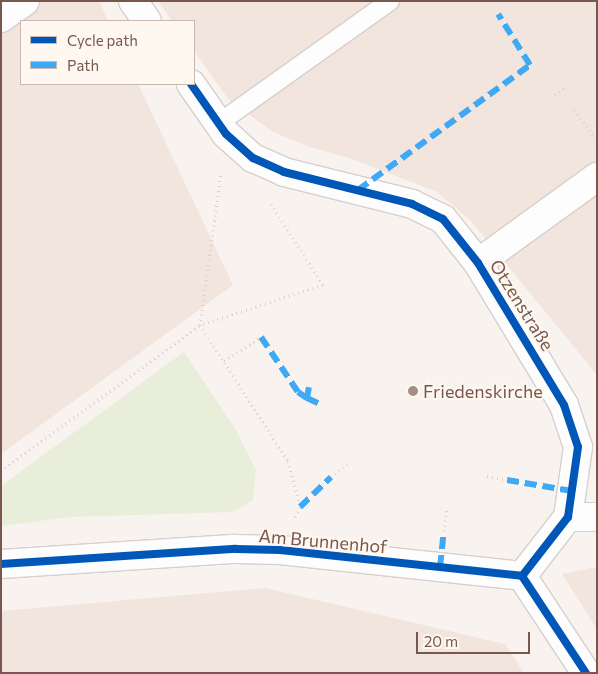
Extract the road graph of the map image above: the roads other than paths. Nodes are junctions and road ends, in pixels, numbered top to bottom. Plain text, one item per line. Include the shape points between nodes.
1 (24, 1) edge
2 (133, 1) edge
3 (390, 1) edge
4 (1, 18) edge
5 (146, 20) edge
6 (192, 85) edge
7 (223, 128) junction
8 (597, 177) edge
9 (478, 263) junction
10 (568, 516) junction
11 (597, 517) edge
12 (1, 564) edge
13 (522, 576) junction
14 (586, 673) edge

1 - 4 street
2 - 5 street
3 - 7 lane
6 - 7 street, Otzenstraße
7 - 9 street, Otzenstraße via 253,158 284,172 412,204 443,219
8 - 9 street
9 - 10 street, Otzenstraße via 564,405 578,447
10 - 11 street
10 - 13 street, Otzenstraße
12 - 13 street, Am Brunnenhof via 236,549 280,550
13 - 14 street

